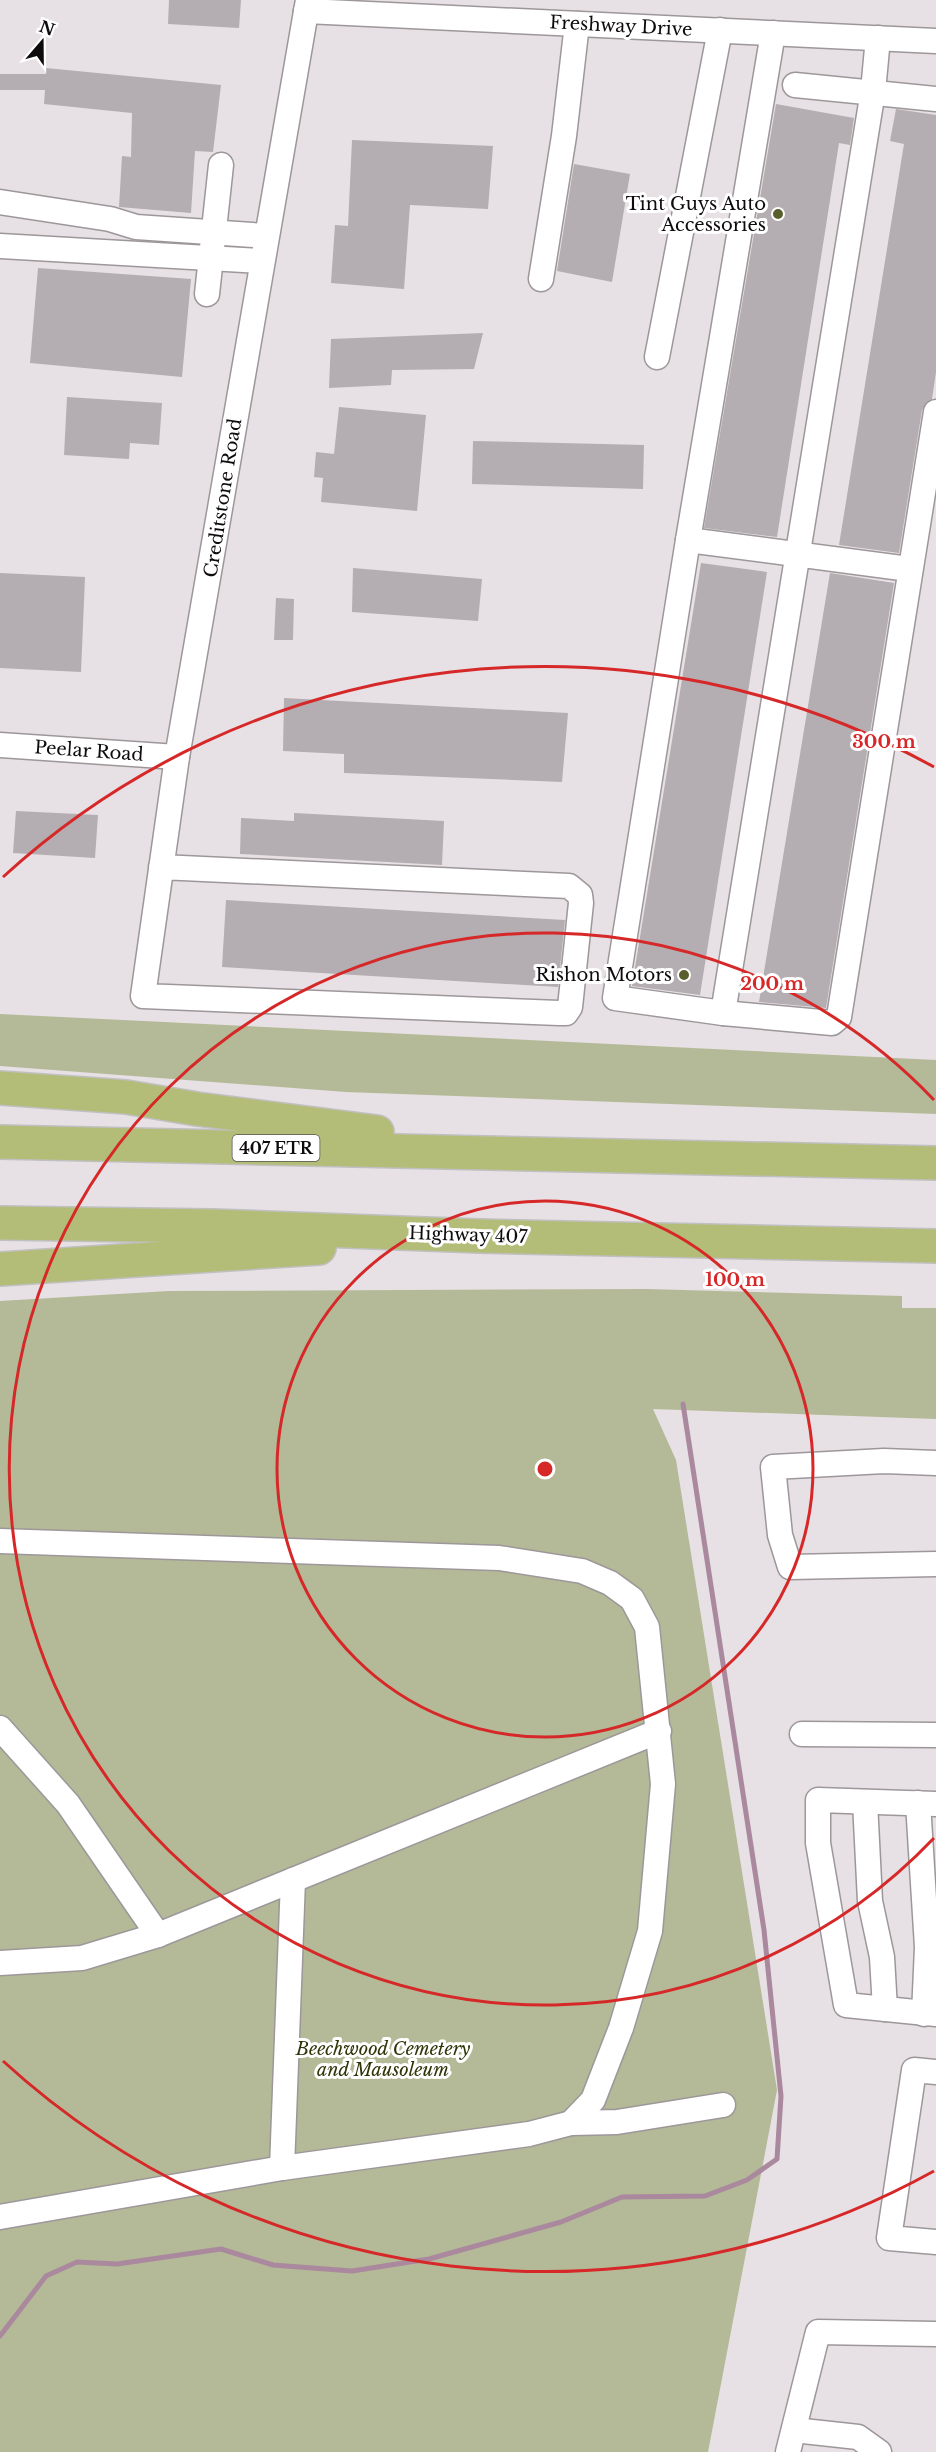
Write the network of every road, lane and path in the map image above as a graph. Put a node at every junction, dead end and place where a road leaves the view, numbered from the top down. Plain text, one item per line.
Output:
1 (307, 6) edge
2 (577, 24) junction
3 (720, 30) junction
4 (773, 33) junction
5 (878, 38) junction
6 (936, 41) edge
7 (795, 85) dead end
8 (873, 91) junction
9 (936, 99) edge
10 (221, 165) dead end
11 (0, 202) edge
12 (216, 233) junction
13 (266, 236) junction
14 (0, 246) edge
15 (213, 257) junction
16 (262, 261) junction
17 (541, 279) dead end
18 (207, 294) dead end
19 (657, 357) dead end
20 (936, 412) edge
21 (688, 540) junction
22 (798, 553) junction
23 (909, 569) junction
24 (0, 745) edge
25 (177, 757) junction
26 (161, 867) junction
27 (723, 1013) junction
28 (0, 1088) edge
29 (0, 1142) edge
30 (551, 1154) junction
31 (936, 1163) edge
32 (0, 1223) edge
33 (479, 1236) junction
34 (936, 1246) edge
35 (0, 1269) edge
36 (936, 1463) edge
37 (0, 1541) edge
38 (936, 1564) edge
39 (0, 1728) edge
40 (659, 1731) junction
41 (802, 1734) dead end
42 (936, 1735) edge
43 (865, 1802) junction
44 (927, 1804) edge
45 (293, 1880) junction
46 (158, 1935) junction
47 (0, 1963) edge
48 (885, 2009) junction
49 (930, 2014) edge
50 (936, 2072) edge
51 (723, 2105) dead end
52 (571, 2123) junction
53 (282, 2168) junction
54 (0, 2217) edge
55 (936, 2242) edge
56 (936, 2334) edge
57 (791, 2441) edge
58 (879, 2452) edge

1 - 2 street, Freshway Drive
1 - 13 street, Creditstone Road
2 - 3 street, Freshway Drive
2 - 17 street
3 - 4 street, Freshway Drive
3 - 19 street
4 - 5 street, Freshway Drive
4 - 21 street
5 - 6 street, Freshway Drive
5 - 8 street
7 - 8 street
8 - 9 street
8 - 22 street
10 - 12 street
11 - 12 street
12 - 13 street
12 - 15 street
13 - 16 street, Creditstone Road
14 - 15 street
15 - 16 street
15 - 18 street
16 - 25 street, Creditstone Road
20 - 23 street
21 - 22 street
21 - 27 street
22 - 23 street
22 - 27 street
23 - 27 street
24 - 25 street, Peelar Road
25 - 26 street, Creditstone Road
26 - 26 street, Creditstone Road
28 - 30 highway
29 - 30 highway, 407 ETR
30 - 31 highway, 407 ETR
32 - 33 highway, Highway 407
33 - 34 highway, Highway 407
33 - 35 highway
36 - 38 street
37 - 40 street
39 - 46 street
40 - 45 street
40 - 52 street
41 - 42 street
43 - 44 street
43 - 48 street
43 - 48 street
44 - 49 street
45 - 46 street
45 - 53 street
46 - 47 street
48 - 49 street
50 - 55 street
51 - 52 street
52 - 53 street
53 - 54 street
56 - 57 street
57 - 58 street

